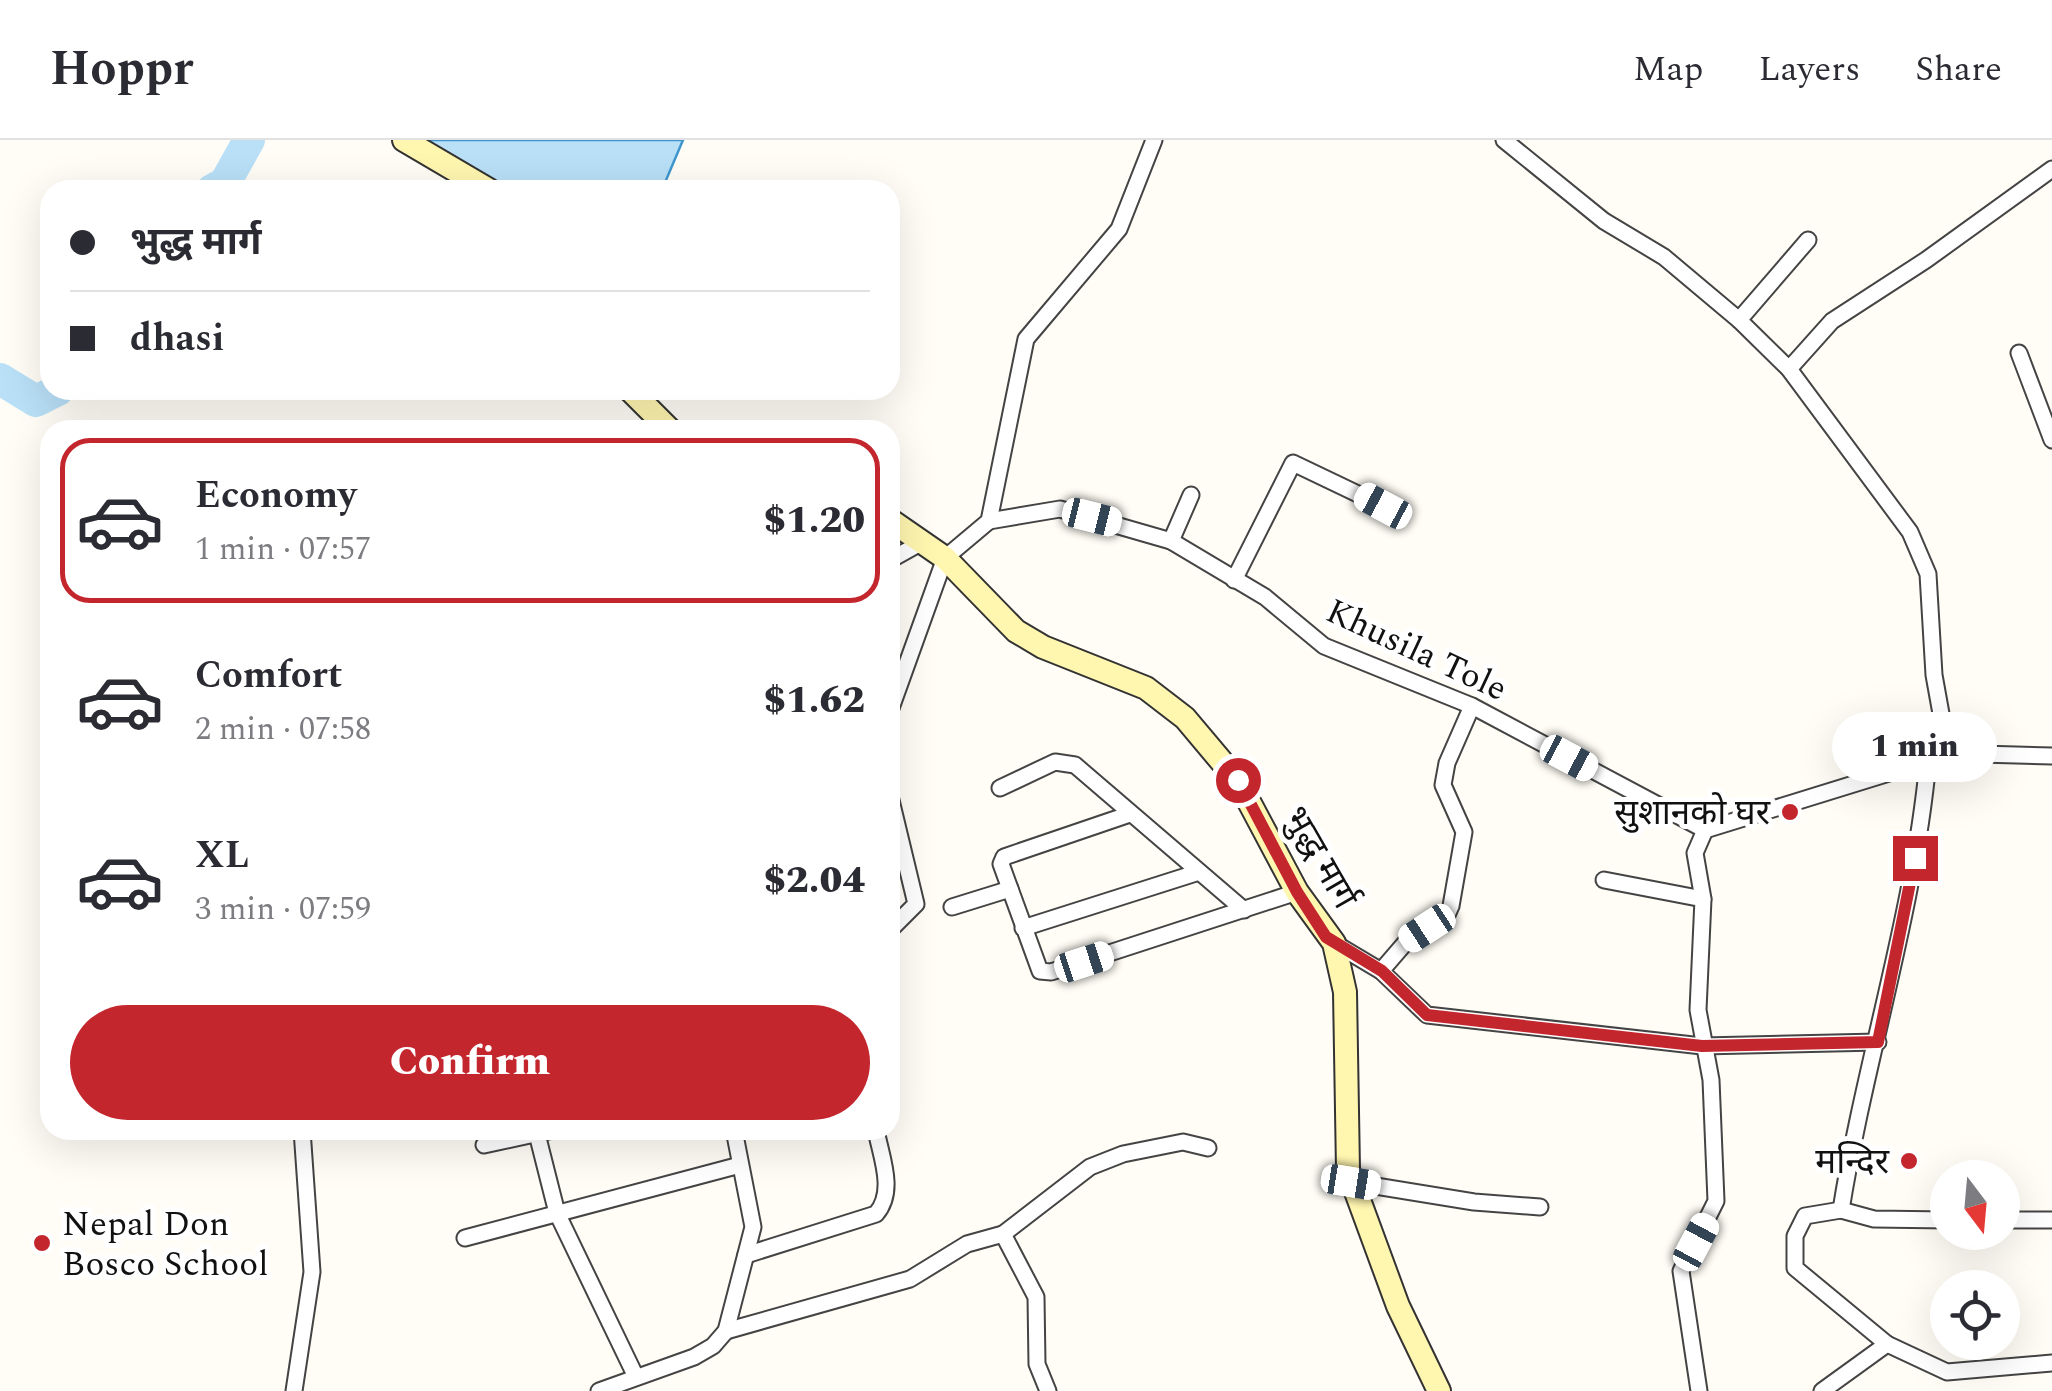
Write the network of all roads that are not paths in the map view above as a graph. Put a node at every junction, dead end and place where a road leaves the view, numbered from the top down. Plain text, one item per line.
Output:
1 (404, 140) edge
2 (1154, 140) edge
3 (1504, 140) edge
4 (2052, 169) edge
5 (473, 180) edge
6 (1808, 240) dead end
7 (1739, 320) junction
8 (2019, 352) dead end
9 (1788, 369) junction
10 (640, 400) edge
11 (660, 420) edge
12 (2052, 440) edge
13 (1191, 494) dead end
14 (1383, 506) dead end
15 (989, 521) junction
16 (900, 526) edge
17 (924, 541) junction
18 (1170, 541) junction
19 (900, 554) edge
20 (945, 558) junction
21 (1234, 580) junction
22 (900, 683) edge
23 (1472, 706) junction
24 (2052, 756) edge
25 (1949, 758) junction
26 (1928, 761) junction
27 (1000, 788) dead end
28 (1130, 814) junction
29 (1705, 830) junction
30 (900, 838) edge
31 (1199, 872) junction
32 (1604, 880) dead end
33 (1010, 889) junction
34 (1297, 892) junction
35 (1703, 899) junction
36 (952, 908) dead end
37 (1244, 910) junction
38 (900, 920) edge
39 (1022, 928) junction
40 (1334, 943) junction
41 (1382, 971) junction
42 (1878, 1042) junction
43 (1702, 1046) junction
44 (303, 1140) edge
45 (507, 1140) edge
46 (544, 1140) edge
47 (736, 1140) edge
48 (878, 1140) edge
49 (484, 1146) dead end
50 (1208, 1148) dead end
51 (740, 1165) junction
52 (1351, 1182) junction
53 (1540, 1207) dead end
54 (1841, 1210) junction
55 (557, 1213) junction
56 (1930, 1220) edge
57 (2020, 1220) edge
58 (2052, 1220) edge
59 (1003, 1234) junction
60 (465, 1238) dead end
61 (746, 1255) junction
62 (726, 1332) junction
63 (1887, 1344) junction
64 (2052, 1363) edge
65 (636, 1378) junction
66 (611, 1389) edge
67 (294, 1391) edge
68 (1048, 1391) edge
69 (1439, 1391) edge
70 (1700, 1391) edge
71 (1822, 1391) edge

1 - 5 street
2 - 15 street
3 - 7 street
4 - 9 street
6 - 7 street
7 - 9 street
8 - 12 street
9 - 25 street
10 - 11 street
13 - 18 street
14 - 21 street
15 - 18 street, Khusila Tole
15 - 20 street
16 - 17 street, भुद्ध मार्ग
17 - 19 street
17 - 20 street, भुद्ध मार्ग
18 - 21 street, Khusila Tole
20 - 22 street
20 - 34 street, भुद्ध मार्ग
21 - 23 street, Khusila Tole
23 - 29 street, Khusila Tole
23 - 41 street
24 - 25 street
25 - 26 street
26 - 29 street
26 - 42 street
27 - 28 street
28 - 31 street
28 - 33 street
29 - 35 street
30 - 38 street
31 - 37 street
31 - 39 street
32 - 35 street
33 - 36 street
33 - 39 street
34 - 37 street
34 - 40 street, भुद्ध मार्ग
35 - 43 street
37 - 39 street
40 - 41 street
40 - 52 street, भुद्ध मार्ग
41 - 43 street
42 - 43 street
42 - 54 street
43 - 70 street
44 - 67 street
45 - 49 street
46 - 55 street
47 - 51 street
48 - 61 street
50 - 59 street
51 - 55 street
51 - 61 street
52 - 53 street
52 - 69 street, भुद्ध मार्ग
54 - 56 street
54 - 63 street
55 - 60 street
55 - 65 street
57 - 58 street
59 - 62 street
59 - 68 street
61 - 62 street
62 - 65 street
63 - 64 street
63 - 71 street
65 - 66 street

